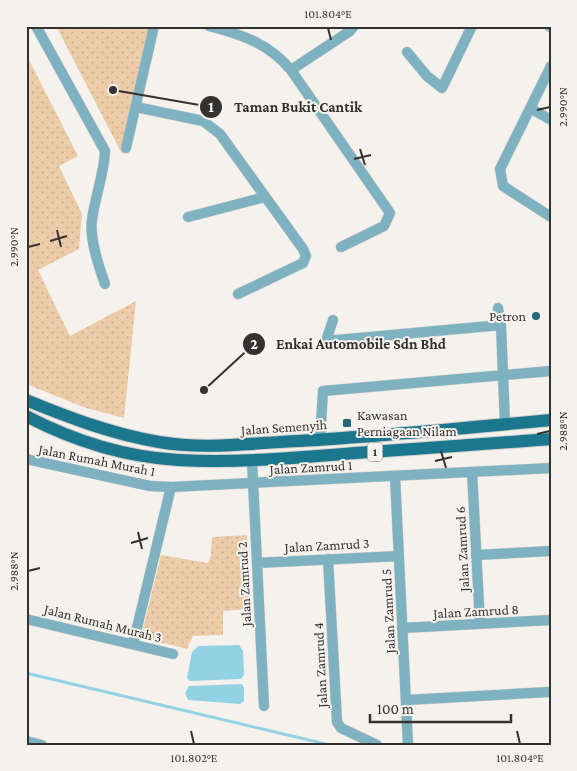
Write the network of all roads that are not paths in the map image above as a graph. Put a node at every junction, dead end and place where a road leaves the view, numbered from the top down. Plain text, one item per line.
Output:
1 (36, 26) edge
2 (154, 26) edge
3 (209, 26) edge
4 (354, 26) edge
5 (472, 26) edge
6 (407, 52) dead end
7 (551, 66) edge
8 (291, 70) junction
9 (136, 107) junction
10 (530, 108) junction
11 (551, 120) edge
12 (126, 148) dead end
13 (265, 197) junction
14 (188, 217) dead end
15 (551, 217) edge
16 (341, 247) dead end
17 (105, 284) dead end
18 (238, 294) dead end
19 (498, 308) dead end
20 (333, 320) dead end
21 (501, 325) junction
22 (551, 371) edge
23 (503, 375) junction
24 (26, 400) edge
25 (26, 416) edge
26 (551, 420) edge
27 (532, 422) junction
28 (505, 424) junction
29 (551, 425) edge
30 (551, 439) edge
31 (320, 440) junction
32 (26, 459) edge
33 (252, 461) junction
34 (551, 468) edge
35 (472, 472) junction
36 (395, 476) junction
37 (253, 484) junction
38 (171, 487) junction
39 (551, 551) edge
40 (476, 555) junction
41 (398, 556) junction
42 (328, 559) junction
43 (257, 563) junction
44 (26, 618) edge
45 (551, 620) edge
46 (480, 624) junction
47 (402, 628) junction
48 (133, 644) junction
49 (173, 654) dead end
50 (548, 692) dead end
51 (406, 700) junction
52 (264, 706) dead end
53 (26, 741) edge
54 (41, 745) edge
55 (377, 745) edge
56 (408, 745) edge

1 - 17 street
2 - 9 street
3 - 8 street
4 - 8 street
5 - 6 street
7 - 10 street
8 - 16 street
9 - 12 street
9 - 13 street
10 - 11 street
10 - 15 street
13 - 14 street
13 - 18 street
19 - 21 street
20 - 21 street
21 - 23 street
22 - 23 street
23 - 28 street
23 - 31 street
24 - 31 main road, Jalan Semenyih / 1
25 - 33 main road, 1
26 - 27 main road, Jalan Semenyih / 1
27 - 28 main road, Jalan Semenyih / 1
27 - 29 main road
28 - 31 main road, Jalan Semenyih / 1
30 - 33 main road, 1
32 - 38 street, Jalan Rumah Murah 1
33 - 37 street, Jalan Zamrud 2
34 - 35 street, Jalan Zamrud 1
35 - 36 street, Jalan Zamrud 1
35 - 40 street, Jalan Zamrud 6
36 - 37 street, Jalan Zamrud 1
36 - 41 street, Jalan Zamrud 5
37 - 38 street, Jalan Rumah Murah 1
37 - 43 street, Jalan Zamrud 2
38 - 48 street
39 - 40 street
40 - 46 street, Jalan Zamrud 6
41 - 42 street, Jalan Zamrud 3
41 - 47 street, Jalan Zamrud 5
42 - 43 street, Jalan Zamrud 3
42 - 55 street, Jalan Zamrud 4
43 - 52 street, Jalan Zamrud 2
44 - 48 street, Jalan Rumah Murah 3
45 - 46 street, Jalan Zamrud 8
46 - 47 street, Jalan Zamrud 8
47 - 51 street, Jalan Zamrud 5
48 - 49 street, Jalan Rumah Murah 3
50 - 51 street
51 - 56 street, Jalan Zamrud 5
53 - 54 street

